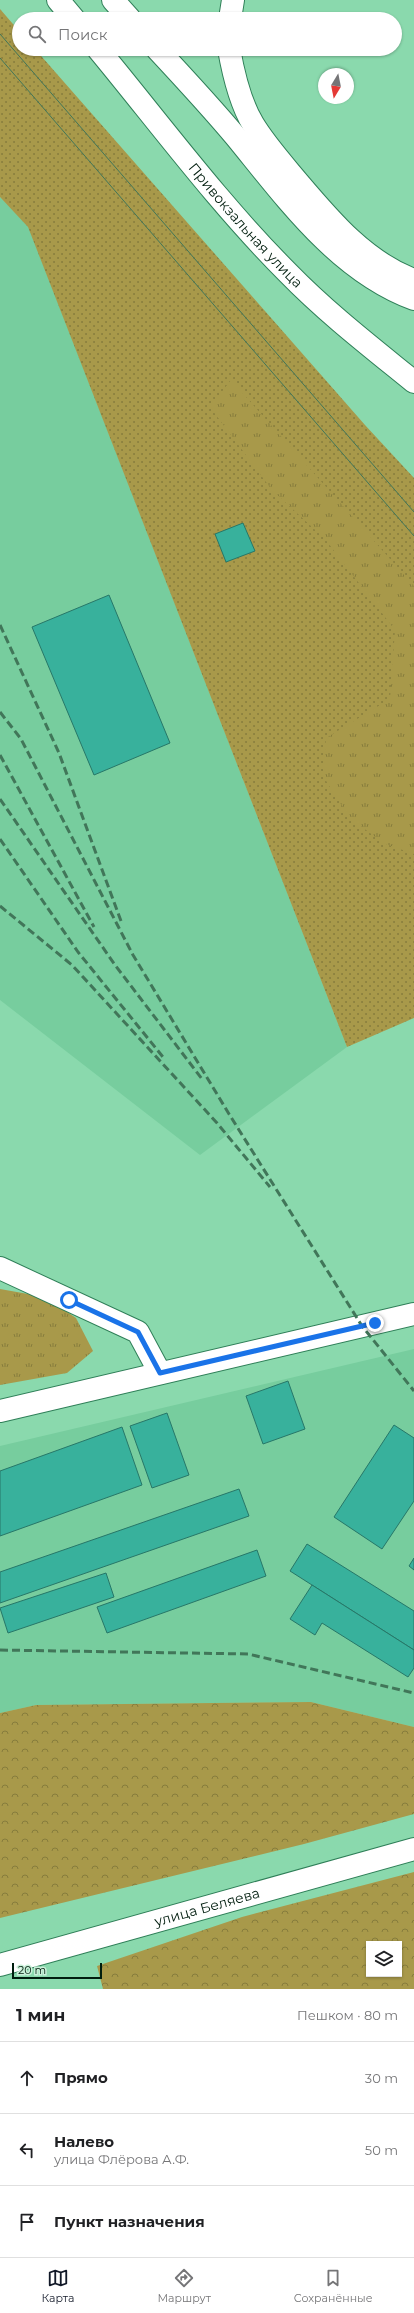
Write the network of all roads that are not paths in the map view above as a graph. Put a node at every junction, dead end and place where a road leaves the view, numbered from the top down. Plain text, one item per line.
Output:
1 (58, 0) edge
2 (113, 0) edge
3 (233, 0) edge
4 (68, 12) edge
5 (124, 12) edge
6 (231, 12) edge
7 (104, 56) edge
8 (163, 56) edge
9 (230, 56) edge
10 (414, 280) edge
11 (414, 299) edge
12 (414, 382) edge
13 (0, 1268) edge
14 (414, 1314) edge
15 (160, 1373) junction
16 (0, 1411) edge
17 (414, 1849) edge
18 (0, 1965) edge

1 - 4 main road
2 - 5 main road
3 - 6 main road
7 - 12 main road, Привокзальная улица
8 - 11 main road
9 - 10 main road
13 - 15 main road
14 - 15 main road
15 - 16 main road
17 - 18 main road, улица Беляева

